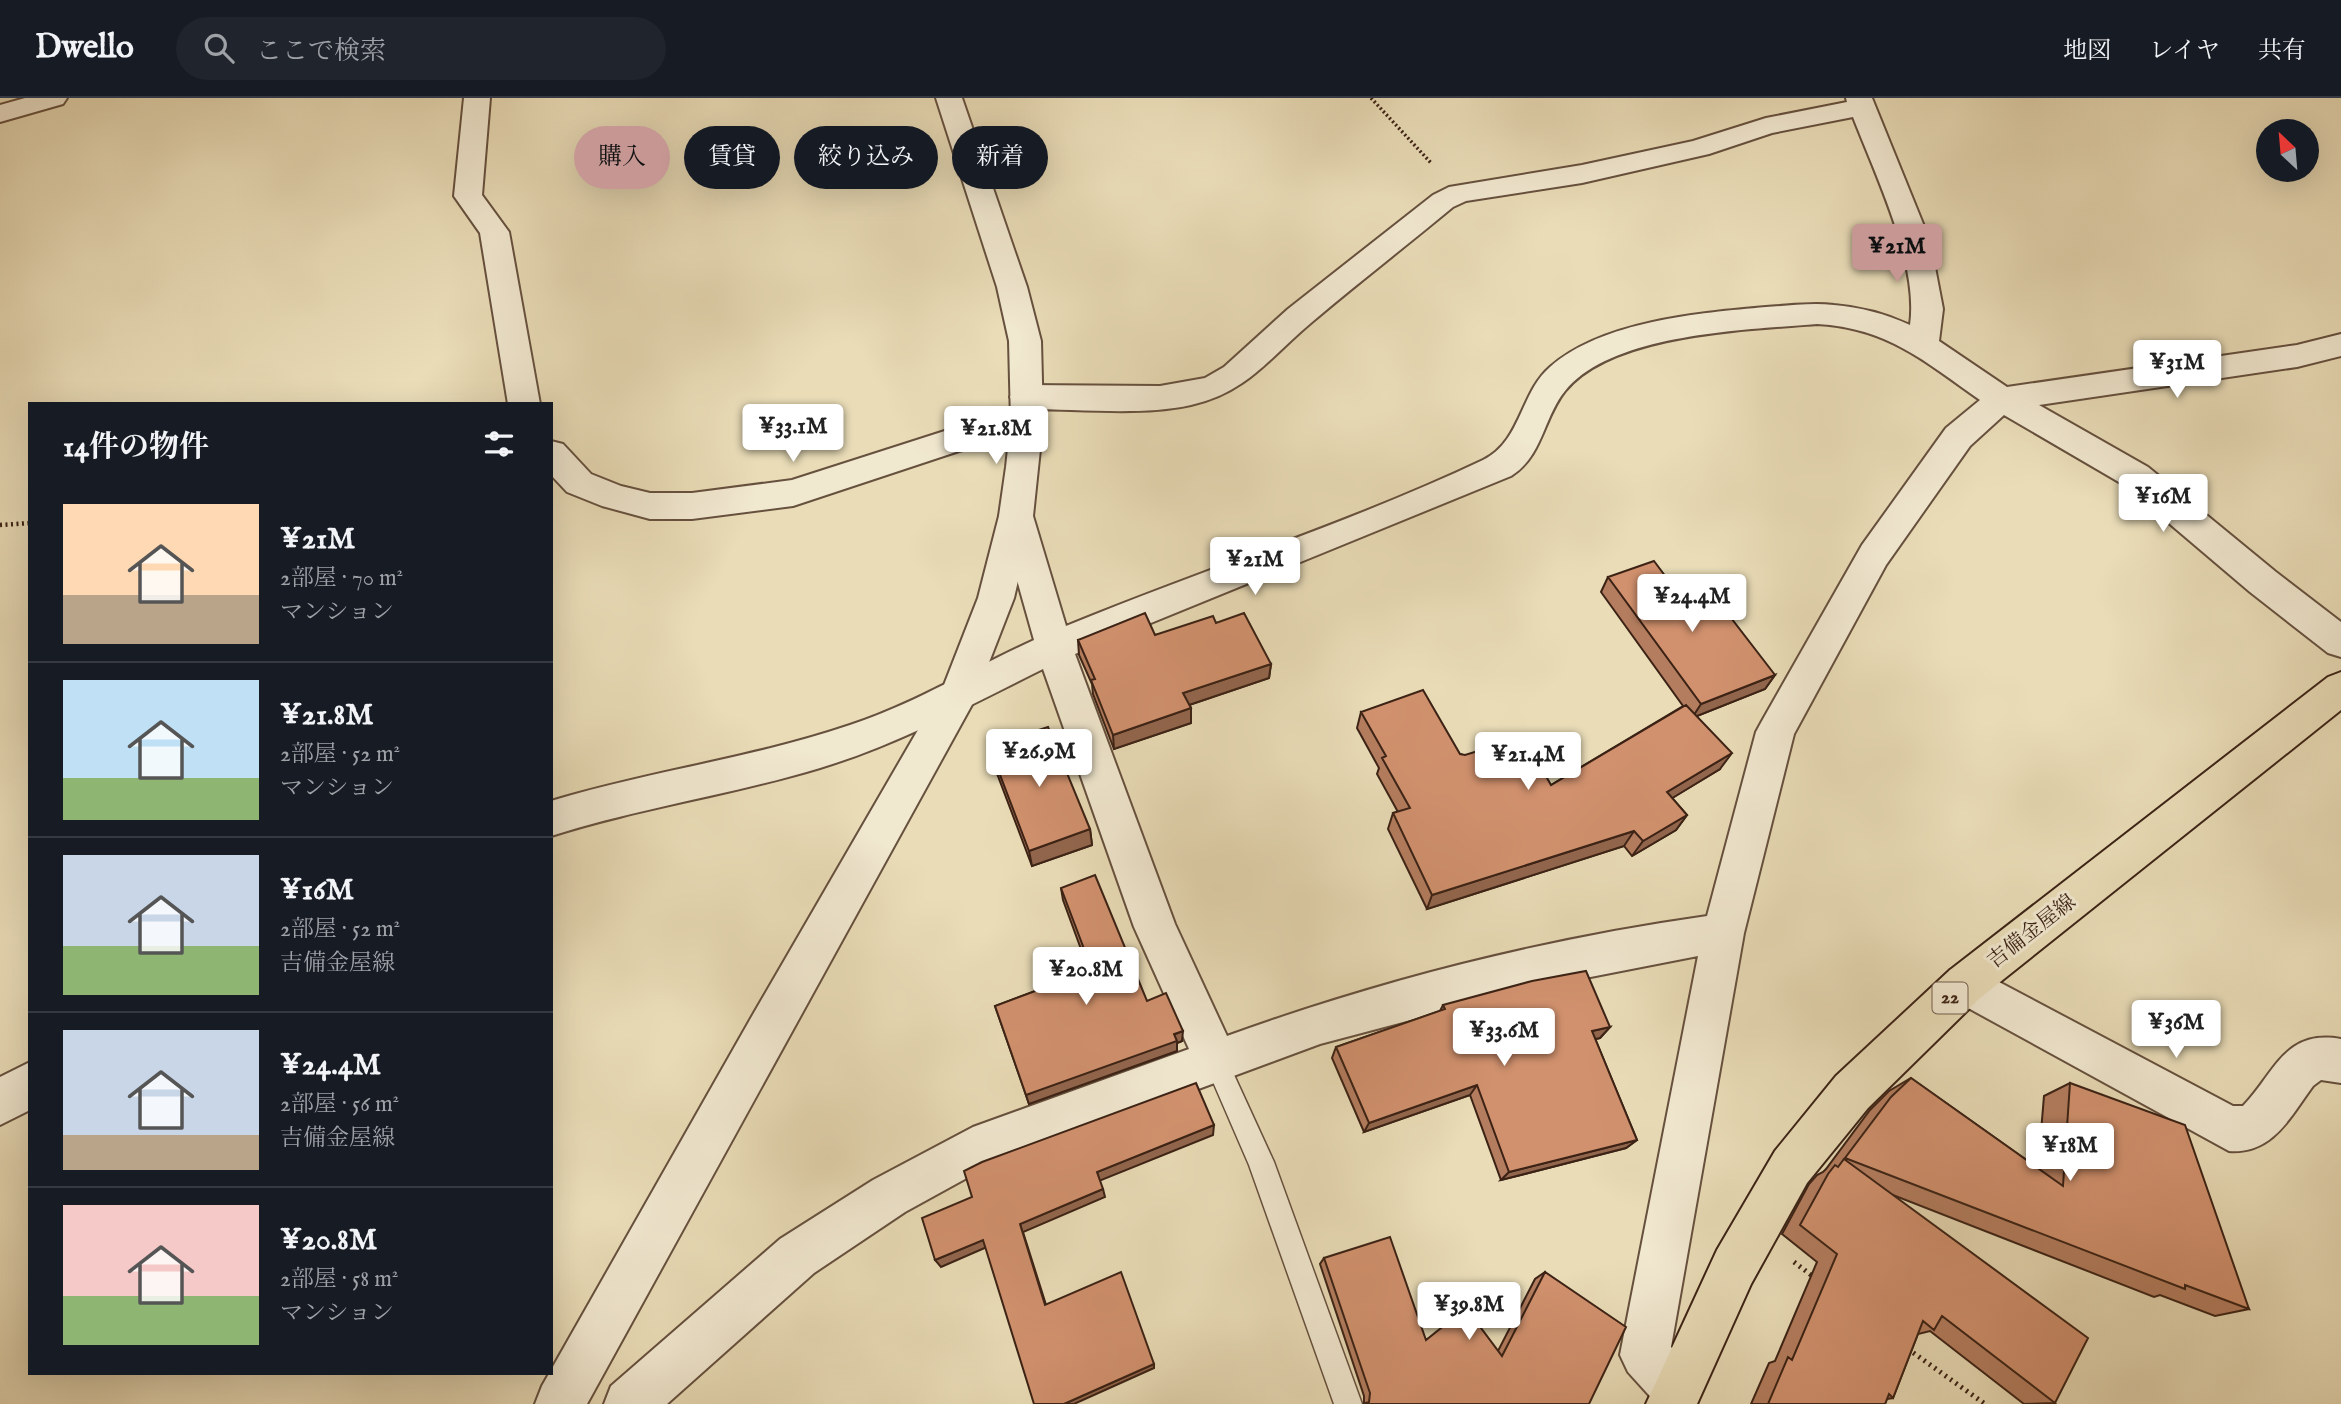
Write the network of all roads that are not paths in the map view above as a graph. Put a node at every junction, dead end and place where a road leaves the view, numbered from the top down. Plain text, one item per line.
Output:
1 (54, 98) edge
2 (477, 98) edge
3 (949, 98) edge
4 (1862, 102) edge
5 (0, 114) edge
6 (1923, 345) junction
7 (2341, 345) edge
8 (2002, 399) junction
9 (524, 402) edge
10 (1026, 409) junction
11 (553, 455) edge
12 (1016, 516) junction
13 (2341, 642) edge
14 (1054, 647) junction
15 (2341, 688) edge
16 (961, 690) junction
17 (553, 818) edge
18 (1723, 933) junction
19 (1965, 984) junction
20 (1216, 1061) junction
21 (2341, 1061) edge
22 (28, 1085) edge
23 (0, 1103) edge
24 (1674, 1397) edge
25 (561, 1404) edge
26 (629, 1404) edge
27 (1348, 1404) edge

1 - 5 street
2 - 9 street
3 - 10 street
4 - 6 street
4 - 10 street
6 - 8 street
6 - 14 street
7 - 8 street
8 - 13 street
8 - 18 street
10 - 11 street
10 - 12 street
12 - 14 street
12 - 16 street
14 - 16 street
14 - 20 street
15 - 19 main road, 吉備金屋線 / 22
16 - 17 street
16 - 25 street
18 - 20 street
18 - 24 street
19 - 21 street
19 - 24 main road, 吉備金屋線 / 22
20 - 26 street
20 - 27 lane
22 - 23 street

